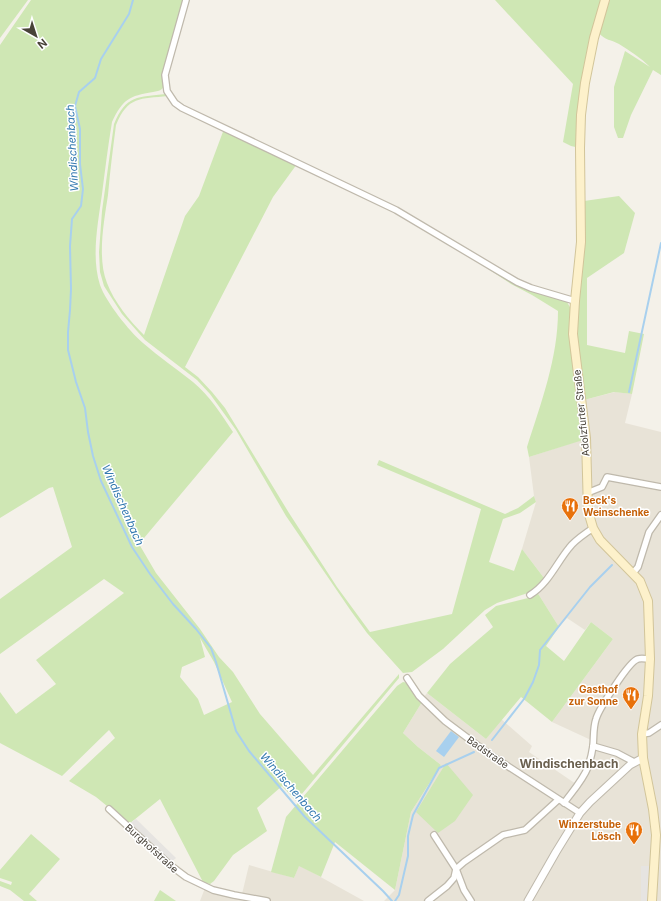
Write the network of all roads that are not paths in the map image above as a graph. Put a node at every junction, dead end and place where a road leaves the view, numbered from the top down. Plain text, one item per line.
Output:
1 (186, 0) edge
2 (605, 0) edge
3 (575, 301) junction
4 (661, 487) edge
5 (587, 493) junction
6 (661, 515) edge
7 (593, 528) junction
8 (634, 573) junction
9 (530, 595) dead end
10 (650, 659) junction
11 (407, 678) dead end
12 (661, 725) edge
13 (642, 734) junction
14 (593, 746) junction
15 (643, 758) junction
16 (634, 762) junction
17 (558, 800) junction
18 (564, 803) junction
19 (109, 809) dead end
20 (580, 813) junction
21 (434, 835) dead end
22 (456, 870) junction
23 (267, 901) edge
24 (428, 901) edge
25 (470, 901) edge
26 (528, 901) edge
27 (652, 901) edge

1 - 3 street
2 - 3 main road, Adolzfurter Straße
3 - 5 main road, Adolzfurter Straße
4 - 5 street
5 - 7 main road, Adolzfurter Straße
6 - 8 street
7 - 8 main road, Adolzfurter Straße
7 - 9 street
8 - 10 main road, Adolzfurter Straße
10 - 13 main road, Adolzfurter Straße
10 - 14 street
11 - 17 street, Badstraße
12 - 13 street
13 - 15 main road, Adolzfurter Straße
14 - 16 street
14 - 18 street
15 - 16 street
15 - 27 main road, Adolzfurter Straße
16 - 20 street
17 - 18 street, Badstraße
17 - 22 street
18 - 20 street, Badstraße
19 - 23 street, Burghofstraße
20 - 26 street
21 - 22 street
22 - 24 street
22 - 25 street

